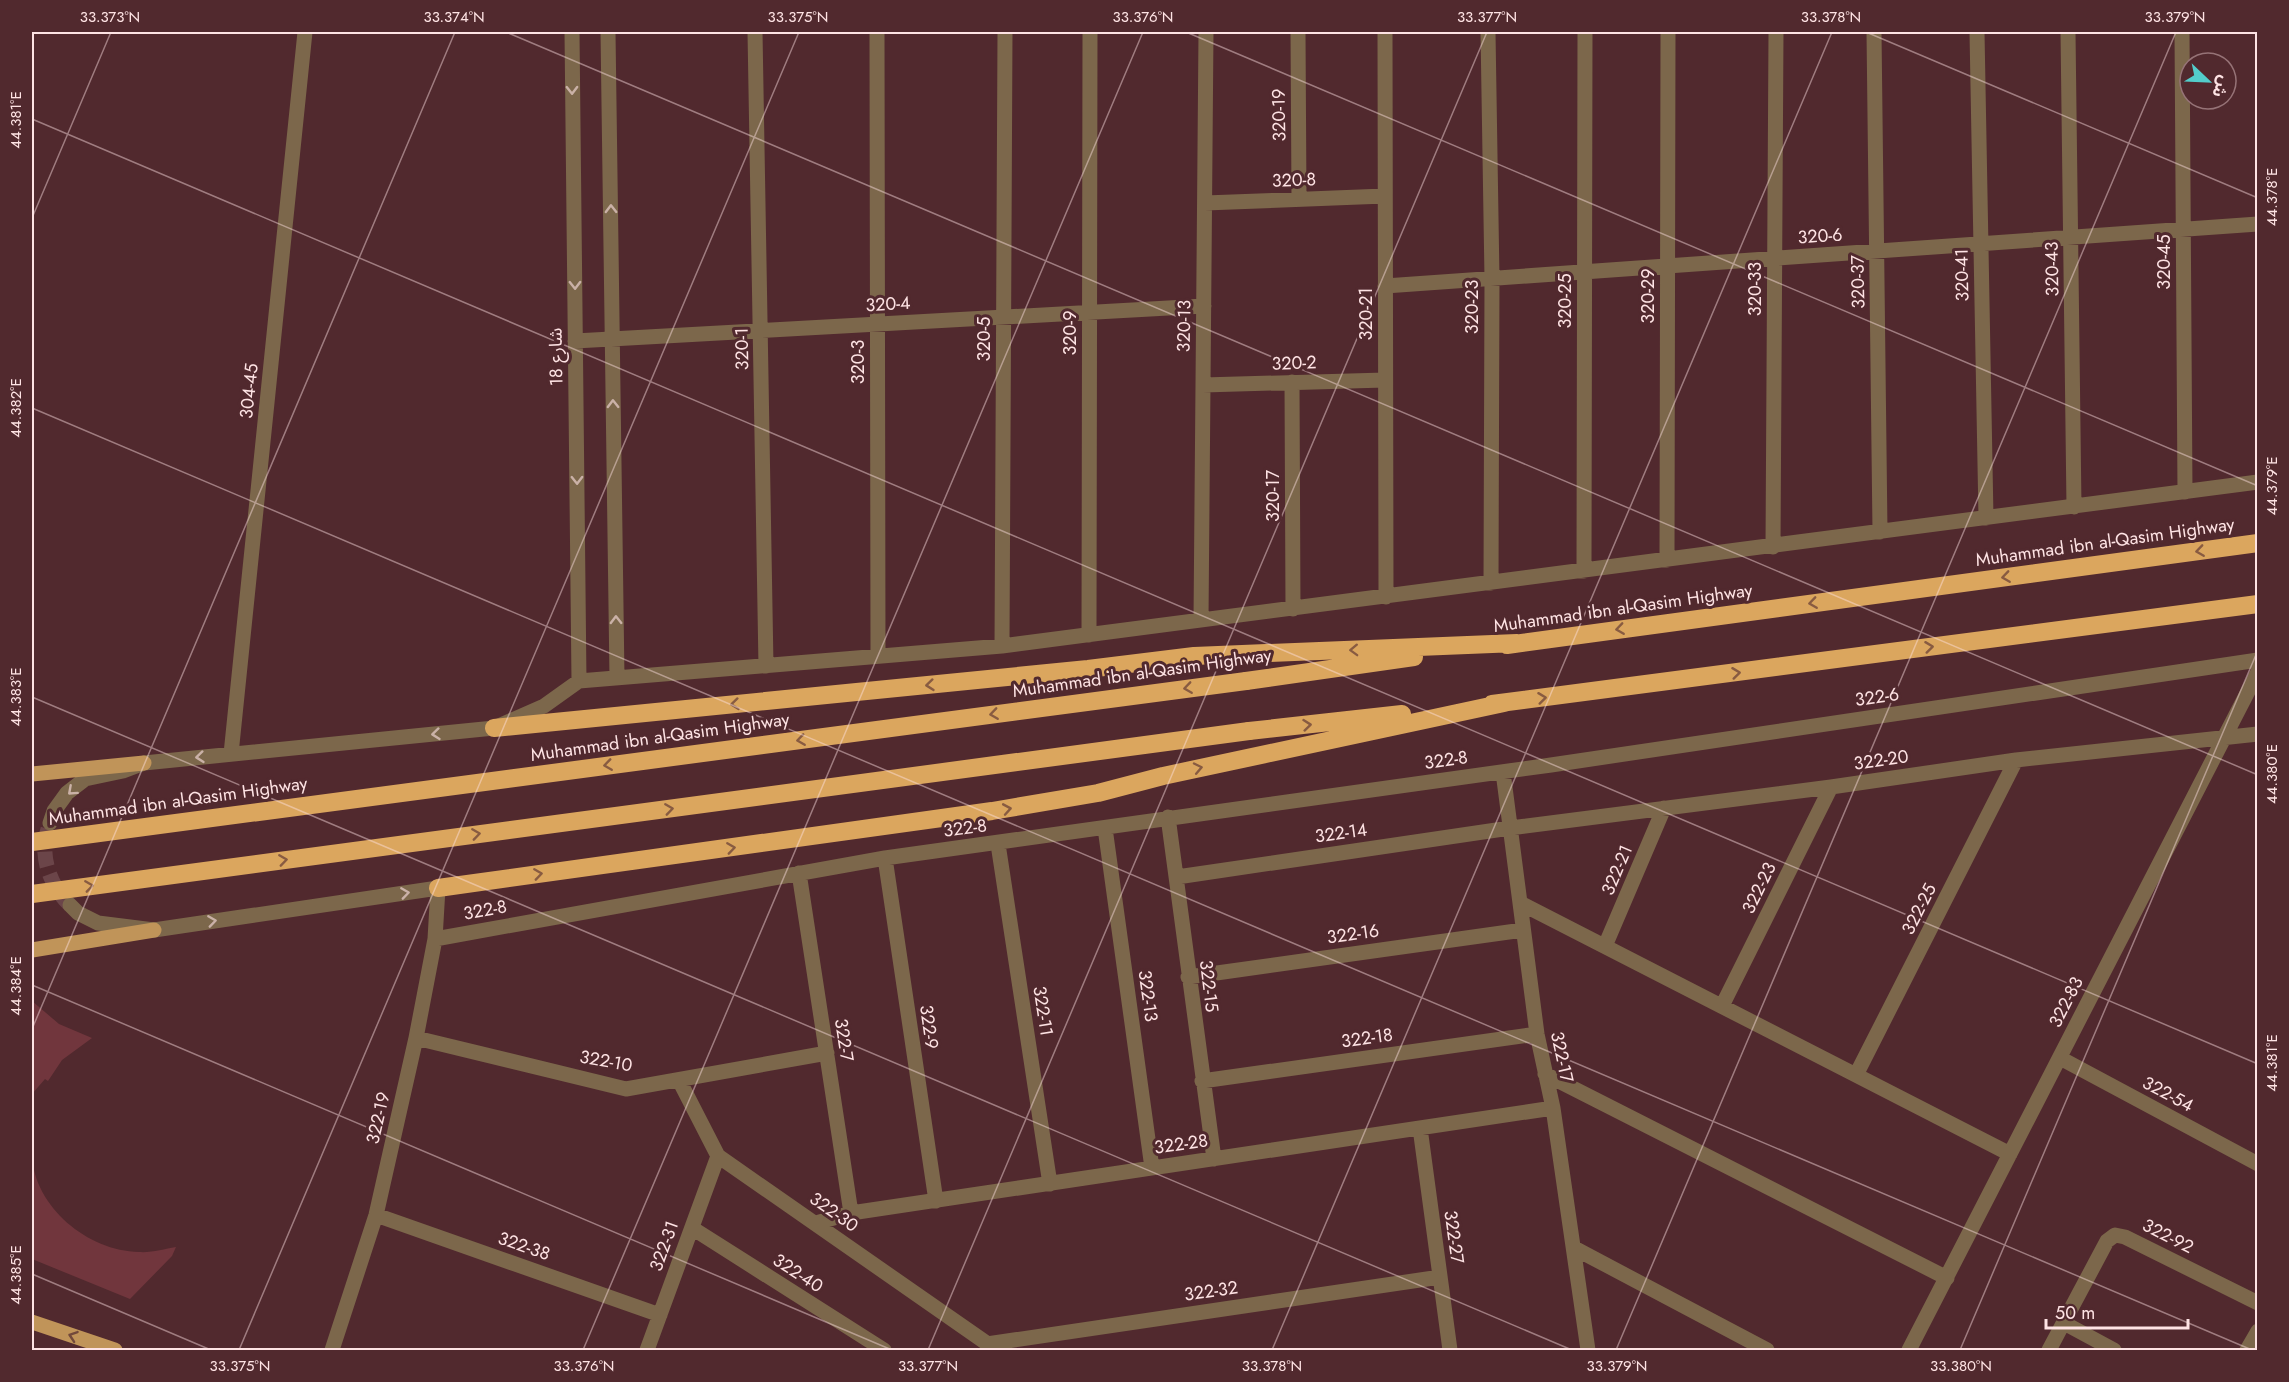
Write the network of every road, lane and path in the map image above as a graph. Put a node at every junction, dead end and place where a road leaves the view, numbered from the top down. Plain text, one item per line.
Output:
1 (304, 32) edge
2 (572, 32) edge
3 (608, 32) edge
4 (755, 32) edge
5 (877, 32) edge
6 (1005, 32) edge
7 (1090, 32) edge
8 (1206, 32) edge
9 (1298, 32) edge
10 (1385, 32) edge
11 (1488, 32) edge
12 (1585, 32) edge
13 (1668, 32) edge
14 (1776, 32) edge
15 (1874, 32) edge
16 (1977, 32) edge
17 (2068, 32) edge
18 (2182, 32) edge
19 (1385, 196) junction
20 (1299, 199) junction
21 (1205, 203) junction
22 (2258, 224) edge
23 (2183, 229) junction
24 (2071, 237) junction
25 (1981, 244) junction
26 (1877, 251) junction
27 (1775, 258) junction
28 (1667, 266) junction
29 (1585, 272) junction
30 (1492, 279) junction
31 (1386, 286) junction
32 (1204, 306) junction
33 (1090, 313) junction
34 (1004, 317) junction
35 (877, 324) junction
36 (761, 330) junction
37 (612, 338) junction
38 (575, 341) junction
39 (1385, 380) junction
40 (1292, 382) junction
41 (1203, 385) junction
42 (2258, 482) edge
43 (2185, 492) junction
44 (2074, 507) junction
45 (1986, 518) junction
46 (1880, 532) junction
47 (2258, 543) edge
48 (1773, 547) junction
49 (1667, 560) junction
50 (1584, 571) junction
51 (1491, 583) junction
52 (1386, 597) junction
53 (2258, 604) edge
54 (1293, 609) junction
55 (1201, 621) junction
56 (1089, 635) junction
57 (1517, 643) junction
58 (1002, 646) junction
59 (878, 657) junction
60 (2258, 660) edge
61 (766, 666) junction
62 (2258, 672) edge
63 (617, 678) junction
64 (579, 681) junction
65 (1504, 703) junction
66 (495, 728) junction
67 (2258, 734) edge
68 (2224, 738) junction
69 (231, 754) junction
70 (2016, 760) junction
71 (144, 763) junction
72 (32, 770) edge
73 (51, 772) junction
74 (1503, 772) junction
75 (32, 774) edge
76 (1831, 787) junction
77 (1664, 808) junction
78 (1168, 817) junction
79 (50, 823) tunnel mouth
80 (1105, 828) junction
81 (1510, 828) junction
82 (32, 842) edge
83 (998, 844) junction
84 (885, 858) junction
85 (800, 873) junction
86 (1177, 877) junction
87 (438, 888) junction
88 (32, 894) edge
89 (1520, 903) junction
90 (70, 905) tunnel mouth
91 (154, 930) junction
92 (1523, 930) junction
93 (435, 939) junction
94 (1605, 946) junction
95 (32, 950) edge
96 (1188, 977) junction
97 (1722, 1006) junction
98 (1537, 1034) junction
99 (416, 1038) junction
100 (826, 1053) junction
101 (2060, 1058) junction
102 (1545, 1074) junction
103 (1856, 1075) junction
104 (679, 1080) junction
105 (1202, 1081) junction
106 (1553, 1108) junction
107 (1419, 1128) junction
108 (2010, 1154) junction
109 (718, 1156) junction
110 (1214, 1159) junction
111 (2258, 1164) edge
112 (1152, 1168) junction
113 (1050, 1184) junction
114 (936, 1201) junction
115 (851, 1213) junction
116 (376, 1215) junction
117 (816, 1223) junction
118 (692, 1228) junction
119 (1574, 1248) junction
120 (1440, 1277) junction
121 (1947, 1278) junction
122 (2258, 1303) edge
123 (660, 1315) junction
124 (32, 1322) edge
125 (2064, 1323) junction
126 (2258, 1331) edge
127 (992, 1347) edge
128 (115, 1350) edge
129 (332, 1350) edge
130 (647, 1350) edge
131 (884, 1350) edge
132 (1450, 1350) edge
133 (1588, 1350) edge
134 (1767, 1350) edge
135 (1909, 1350) edge
136 (2049, 1350) edge
137 (2115, 1350) edge
138 (2247, 1350) edge

1 - 69 street, 304-45
2 -> 38 street, شارع 18
37 -> 3 street
4 - 36 street, 320-1
5 - 35 street, 320-3
6 - 34 street, 320-5
7 - 33 street, 320-9
8 - 21 street, 320-13
9 - 20 street, 320-19
10 - 19 street, 320-21
11 - 30 street, 320-23
12 - 29 street, 320-25
13 - 28 street, 320-29
14 - 27 street, 320-33
15 - 26 street, 320-37
16 - 25 street, 320-41
17 - 24 street, 320-43
18 - 23 street, 320-45
19 - 20 street, 320-8
19 - 31 street, 320-21
20 - 21 street, 320-8
21 - 32 street, 320-13
22 - 23 street, 320-6
23 - 24 street, 320-6
23 - 43 street, 320-45
24 - 25 street, 320-6
24 - 44 street, 320-43
25 - 26 street, 320-6
25 - 45 street, 320-41
26 - 27 street, 320-6
26 - 46 street, 320-37
27 - 28 street, 320-6
27 - 48 street, 320-33
28 - 29 street, 320-6
28 - 49 street, 320-29
29 - 30 street, 320-6
29 - 50 street, 320-25
30 - 31 street, 320-6
30 - 51 street, 320-23
31 - 39 street, 320-21
32 - 33 street, 320-4
32 - 41 street, 320-13
33 - 34 street, 320-4
33 - 56 street, 320-9
34 - 35 street, 320-4
34 - 58 street, 320-5
35 - 36 street, 320-4
35 - 59 street, 320-3
36 - 37 street, 320-4
36 - 61 street, 320-1
37 - 38 street, 320-4
63 -> 37 street
38 -> 64 street, شارع 18
39 - 40 street, 320-2
39 - 52 street, 320-21
40 - 41 street, 320-2
40 - 54 street, 320-17
41 - 55 street, 320-13
42 - 43 street
43 - 44 street
44 - 45 street
45 - 46 street
46 - 48 street
47 -> 57 highway, Muhammad ibn al-Qasim Highway
48 - 49 street
49 - 50 street
50 - 51 street
51 - 52 street
52 - 54 street
65 -> 53 highway
54 - 55 street
55 - 56 street
56 - 58 street
57 -> 66 highway
57 -> 82 highway, Muhammad ibn al-Qasim Highway, bridge
58 - 59 street
59 - 61 street
60 - 74 street, 322-6
61 - 63 street
62 - 68 street, 322-83
63 - 64 street
64 - 66 street
87 -> 65 highway
88 -> 65 highway, bridge
66 -> 69 street
67 - 68 street, 322-20
68 - 70 street, 322-20
68 - 101 street, 322-83
69 -> 71 street
70 - 76 street, 322-20
70 - 103 street, 322-25
71 - 73 main road
71 -> 79 street
72 - 73 main road
73 - 75 main road
74 - 78 street, 322-8
74 - 81 street, 322-17
76 - 77 street, 322-20
76 - 97 street, 322-23
77 - 81 street, 322-20
77 - 94 street, 322-21
78 - 80 street, 322-8
78 - 86 street, 322-15
80 - 83 street, 322-8
80 - 112 street, 322-13
81 - 86 street, 322-14
81 - 89 street, 322-17
83 - 84 street, 322-8
83 - 113 street, 322-11
84 - 85 street, 322-8
84 - 114 street, 322-9
85 - 93 street, 322-8
85 - 100 street, 322-7
86 - 96 street, 322-15
91 -> 87 street
87 - 93 street, 322-19
89 - 92 street, 322-17
89 - 94 street
90 - 91 street
91 - 95 main road
92 - 96 street, 322-16
92 - 98 street, 322-17
93 - 99 street, 322-19
94 - 97 street
96 - 105 street, 322-15
97 - 103 street
98 - 102 street, 322-17
98 - 105 street, 322-18
99 - 104 street, 322-10
99 - 116 street, 322-19
100 - 104 street, 322-10
100 - 115 street, 322-7
101 - 108 street, 322-83
101 - 111 street, 322-54
102 - 106 street, 322-17
102 - 121 street
103 - 108 street
104 - 109 street, 322-30
105 - 110 street, 322-15
106 - 107 street, 322-28
106 - 119 street, 322-17
107 - 110 street, 322-28
107 - 120 street, 322-27
108 - 121 street, 322-83
109 - 117 street, 322-30
109 - 118 street, 322-31
110 - 112 street, 322-28
112 - 113 street, 322-28
113 - 114 street, 322-28
114 - 115 street, 322-28
115 - 117 street, 322-28
116 - 123 street, 322-38
116 - 129 street, 322-19
117 - 127 street, 322-30
118 - 123 street, 322-31
118 - 131 street, 322-40
119 - 133 street, 322-17
119 - 134 street
120 - 127 street, 322-32
120 - 132 street, 322-27
121 - 135 street, 322-83
122 - 125 street, 322-92
123 - 130 street, 322-31
128 -> 124 main road
125 - 136 street, 322-92
125 - 137 street
126 - 138 street

